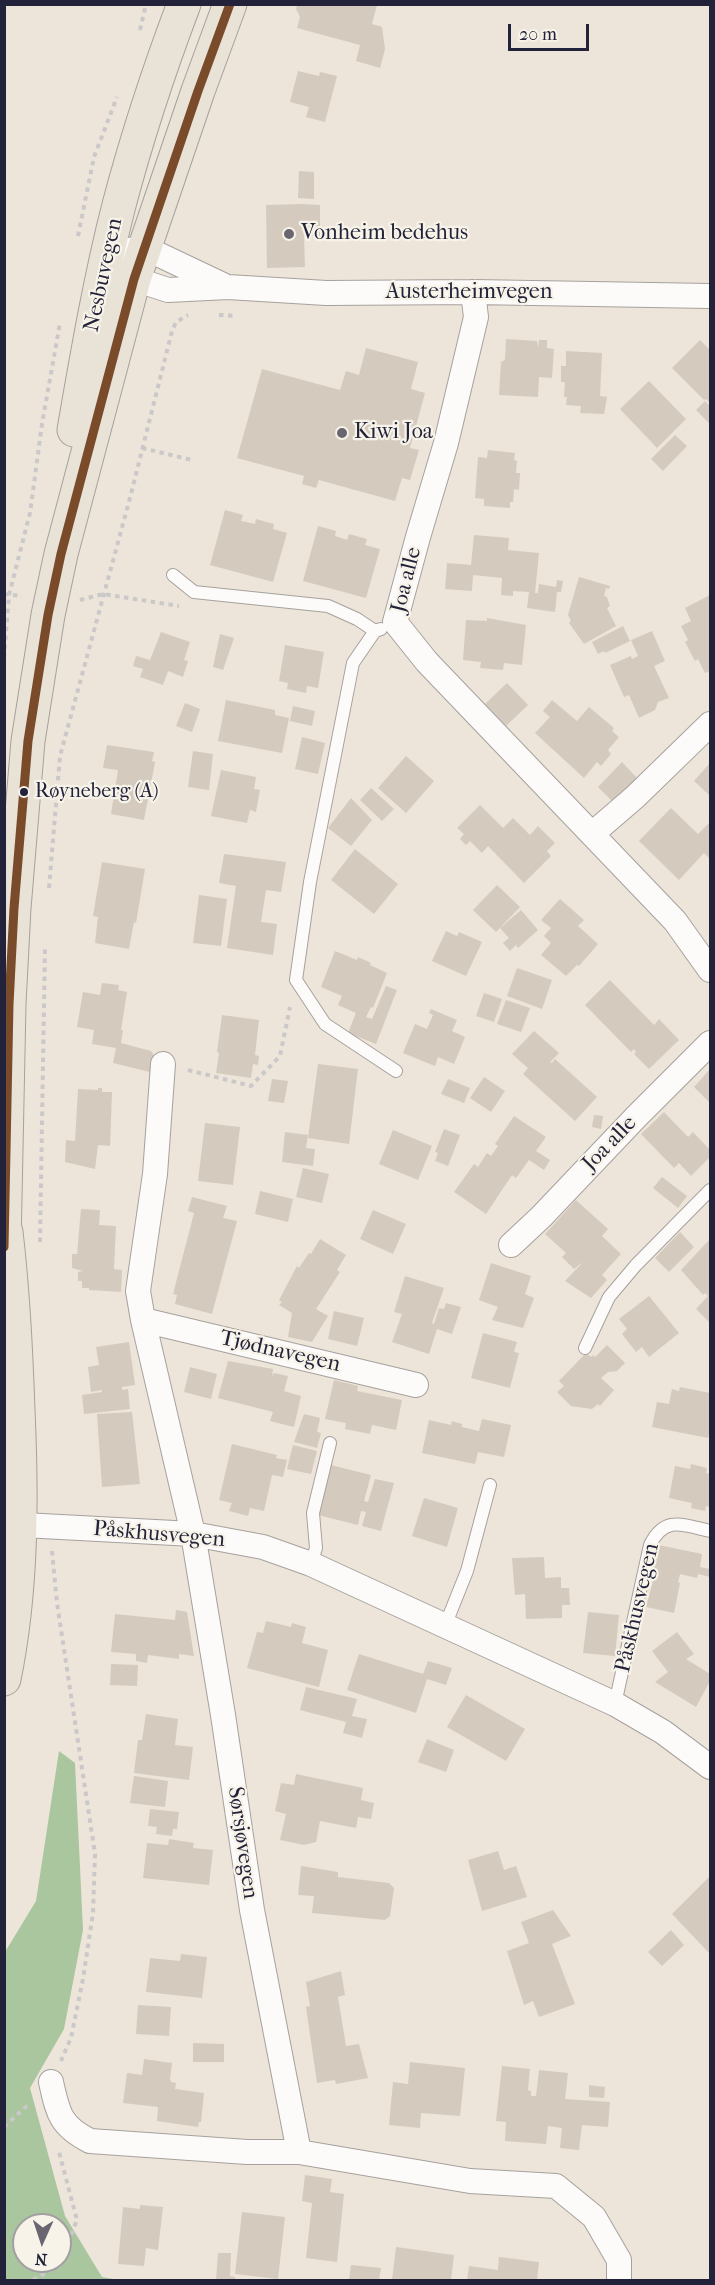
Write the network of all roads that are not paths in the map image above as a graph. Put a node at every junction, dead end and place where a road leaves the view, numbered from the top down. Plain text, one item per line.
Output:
1 (184, 4) edge
2 (230, 4) edge
3 (145, 248) junction
4 (109, 253) junction
5 (134, 279) junction
6 (228, 287) junction
7 (473, 292) junction
8 (711, 296) edge
9 (61, 554) junction
10 (173, 575) dead end
11 (385, 627) junction
12 (709, 728) edge
13 (592, 834) junction
14 (711, 970) edge
15 (711, 1043) edge
16 (163, 1064) road end
17 (396, 1071) dead end
18 (711, 1190) edge
19 (5, 1239) edge
20 (511, 1245) dead end
21 (143, 1320) junction
22 (585, 1348) dead end
23 (416, 1385) dead end
24 (330, 1443) dead end
25 (490, 1485) dead end
26 (24, 1526) edge
27 (711, 1531) edge
28 (193, 1534) junction
29 (311, 1564) junction
30 (445, 1626) junction
31 (4, 1679) edge
32 (615, 1704) junction
33 (711, 1767) edge
34 (51, 2082) road end
35 (298, 2152) junction
36 (619, 2280) edge

1 - 4 main road, Nesbuvegen
2 - 3 main road, Nesbuvegen
3 - 4 street
3 - 5 main road, Nesbuvegen
3 - 6 street, Austerheimvegen
4 - 5 street, Austerheimvegen
4 - 9 main road, Nesbuvegen
5 - 6 street, Austerheimvegen
5 - 9 main road, Nesbuvegen
6 - 7 street, Austerheimvegen
7 - 8 street, Austerheimvegen
7 - 11 street, Joa alle
9 - 19 main road, Nesbuvegen
10 - 11 lane
11 - 13 street, Joa alle
11 - 17 lane
12 - 13 street
13 - 14 street, Joa alle
15 - 20 street, Joa alle
16 - 21 street
18 - 22 lane
19 - 26 main road, Nesbuvegen
21 - 23 street, Tjødnavegen
21 - 28 street
24 - 29 lane
25 - 30 lane
26 - 28 street, Påskhusvegen
26 - 31 main road, Nesbuvegen
27 - 32 lane, Påskhusvegen
28 - 29 street, Påskhusvegen
28 - 35 street, Sørsjøvegen
29 - 30 street, Påskhusvegen
30 - 32 street, Påskhusvegen
32 - 33 street, Påskhusvegen
34 - 35 street
35 - 36 street

